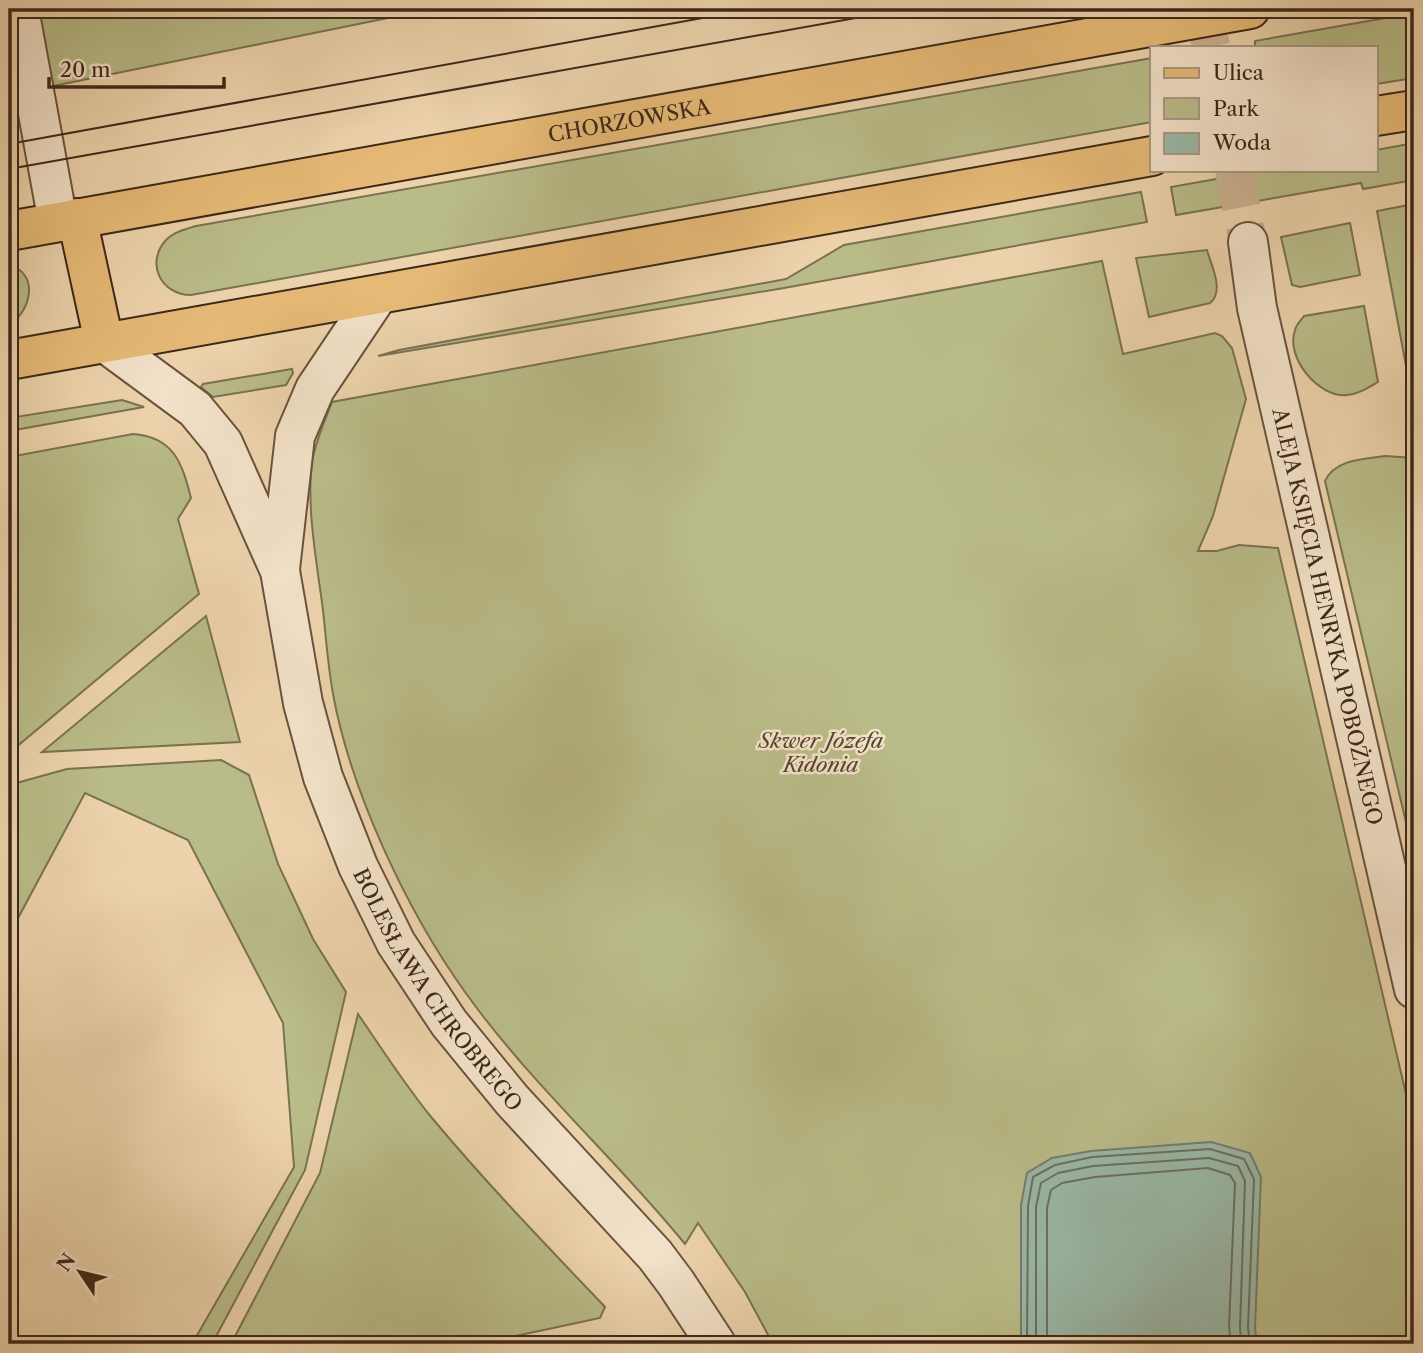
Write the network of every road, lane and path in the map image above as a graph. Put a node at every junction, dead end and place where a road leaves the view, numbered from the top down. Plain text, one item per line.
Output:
1 (14, 9) edge
2 (1251, 9) edge
3 (1414, 110) edge
4 (1378, 116) edge
5 (1150, 156) edge
6 (68, 220) junction
7 (9, 231) edge
8 (1248, 242) tunnel mouth
9 (378, 295) junction
10 (104, 342) junction
11 (9, 360) edge
12 (280, 571) junction
13 (1414, 989) edge
14 (716, 1344) edge

1 - 6 street
2 - 6 main road, CHORZOWSKA
3 - 4 main road
5 - 9 main road
6 - 7 main road, CHORZOWSKA
6 - 10 main road
8 - 13 street, ALEJA KSIĘCIA HENRYKA POBOŻNEGO
9 - 10 main road
9 - 12 street, BOLESŁAWA CHROBREGO
10 - 11 main road
10 - 12 street, BOLESŁAWA CHROBREGO
12 - 14 street, BOLESŁAWA CHROBREGO

